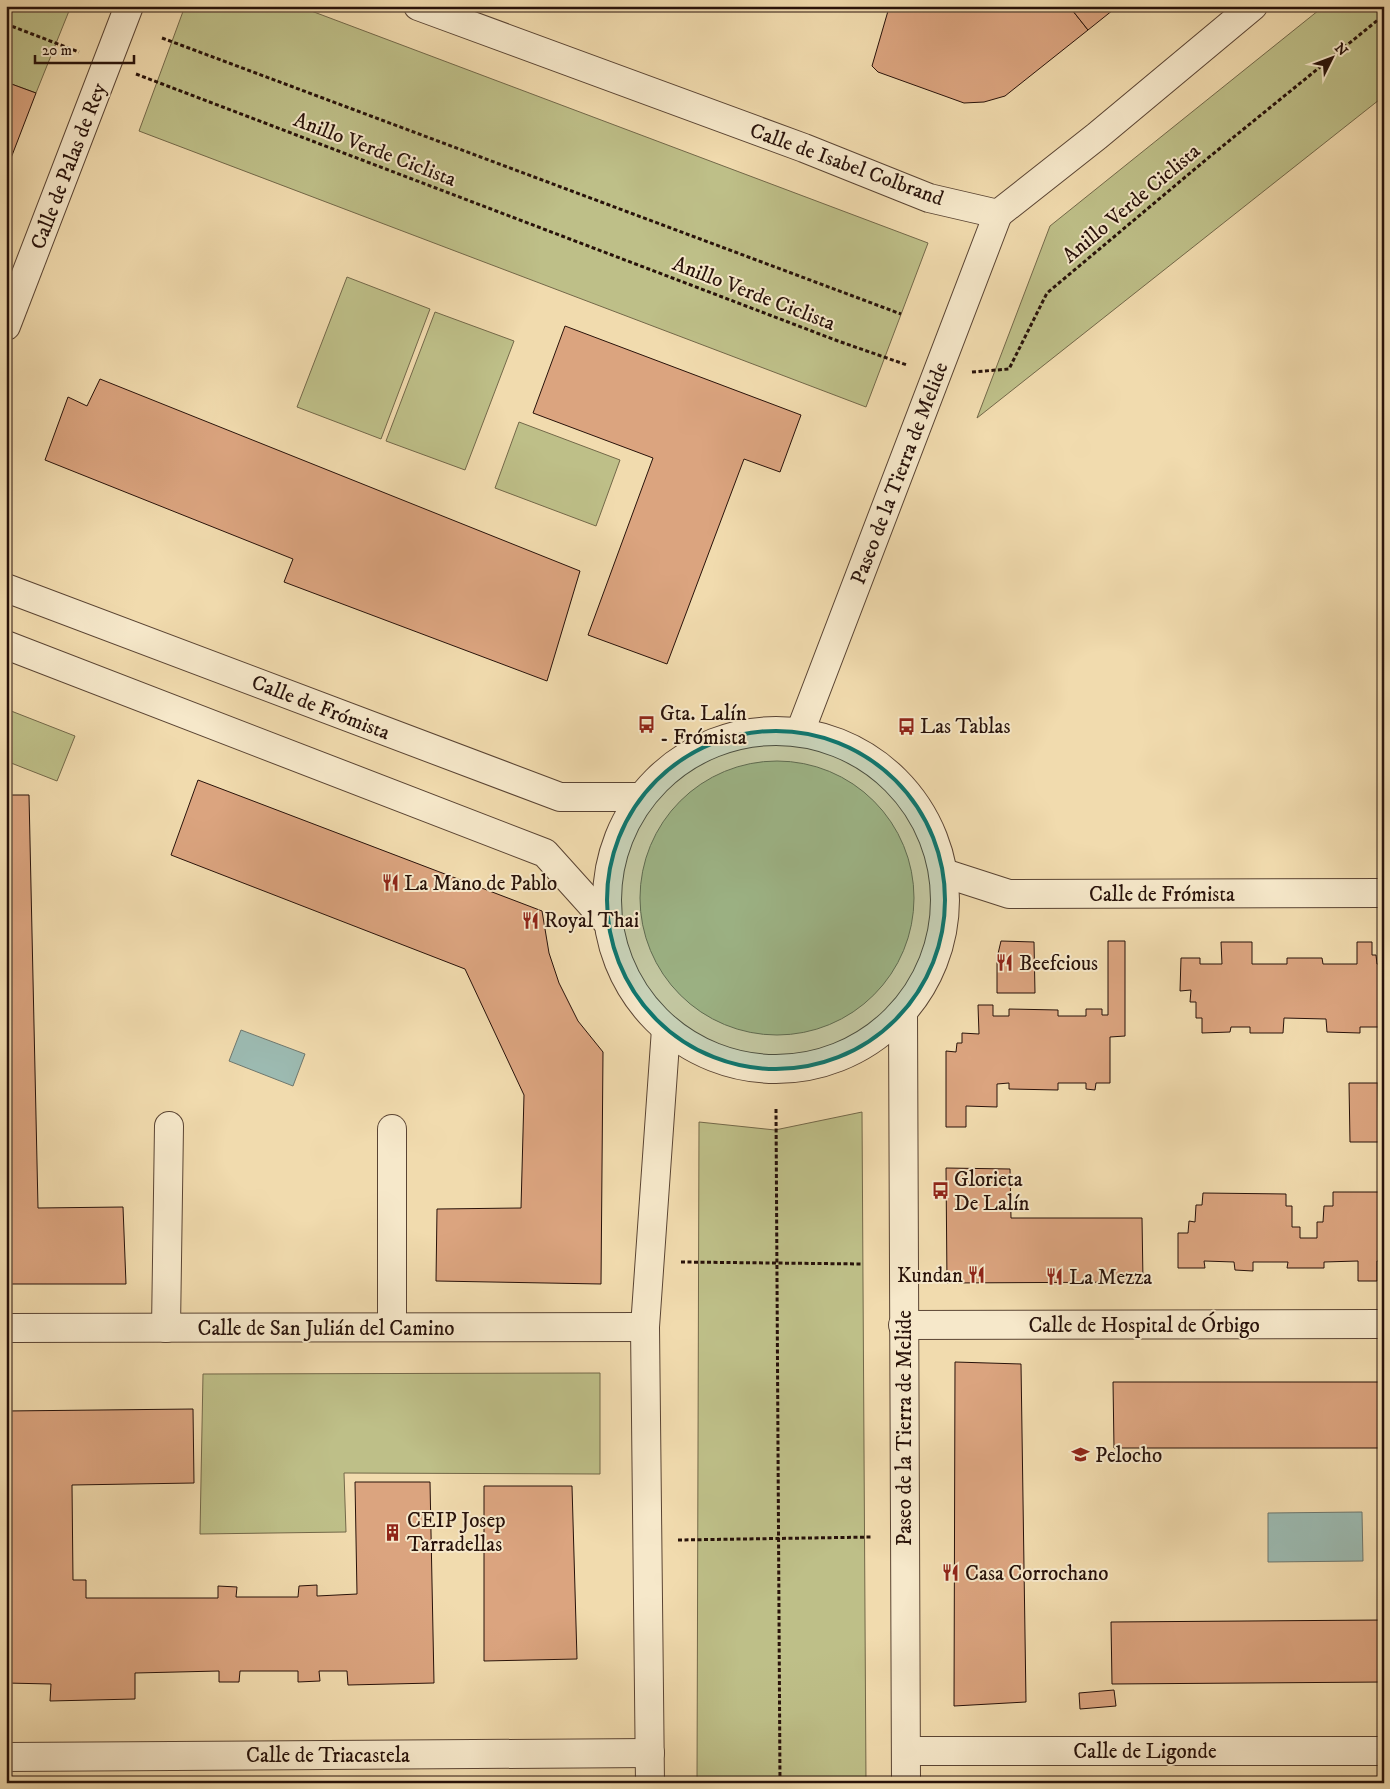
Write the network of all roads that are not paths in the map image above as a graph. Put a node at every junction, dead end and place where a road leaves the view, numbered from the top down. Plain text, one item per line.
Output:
1 (129, 6) edge
2 (418, 6) edge
3 (1253, 6) edge
4 (998, 214) junction
5 (6, 326) edge
6 (6, 588) edge
7 (6, 645) edge
8 (800, 732) junction
9 (641, 797) junction
10 (944, 873) junction
11 (1384, 893) edge
12 (608, 923) junction
13 (903, 1014) junction
14 (666, 1029) junction
15 (169, 1126) dead end
16 (392, 1129) dead end
17 (1384, 1324) edge
18 (903, 1325) junction
19 (392, 1327) junction
20 (645, 1327) junction
21 (6, 1328) edge
22 (166, 1328) junction
23 (906, 1751) junction
24 (1384, 1751) edge
25 (650, 1753) junction
26 (6, 1756) edge
27 (650, 1783) edge
28 (906, 1783) edge

1 - 5 street, Calle de Palas de Rey
2 - 4 street, Calle de Isabel Colbrand
3 - 4 street
4 - 8 street, Paseo de la Tierra de Melide
6 - 9 street, Calle de Frómista
7 - 12 street
8 - 9 street
8 - 10 street
9 - 12 street
10 - 11 street, Calle de Frómista
10 - 13 street
12 - 14 street
13 - 14 street
13 - 18 street, Paseo de la Tierra de Melide
14 - 20 street
15 - 22 street
16 - 19 street
17 - 18 street, Calle de Hospital de Órbigo
18 - 23 street, Paseo de la Tierra de Melide
19 - 20 street, Calle de San Julián del Camino
19 - 22 street, Calle de San Julián del Camino
20 - 25 street
21 - 22 street, Calle de San Julián del Camino
23 - 24 street, Calle de Ligonde
23 - 28 street, Paseo de la Tierra de Melide
25 - 26 street, Calle de Triacastela
25 - 27 street

